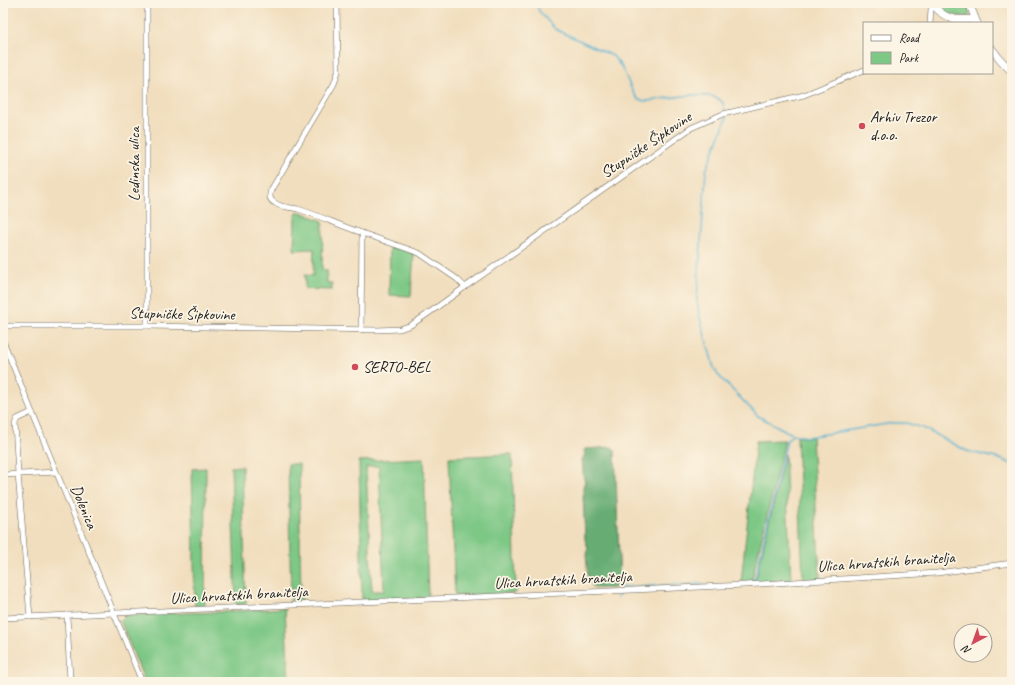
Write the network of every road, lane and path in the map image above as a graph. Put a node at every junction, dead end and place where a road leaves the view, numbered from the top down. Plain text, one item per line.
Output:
1 (147, 3) edge
2 (338, 3) edge
3 (969, 3) edge
4 (933, 4) edge
5 (930, 22) edge
6 (976, 22) edge
7 (977, 22) edge
8 (993, 50) edge
9 (863, 70) edge
10 (1012, 72) edge
11 (362, 233) junction
12 (465, 287) junction
13 (3, 326) edge
14 (148, 326) junction
15 (361, 330) junction
16 (3, 341) edge
17 (32, 412) junction
18 (56, 472) junction
19 (18, 474) junction
20 (3, 475) edge
21 (1012, 563) edge
22 (114, 614) junction
23 (67, 615) junction
24 (30, 617) junction
25 (3, 618) edge
26 (70, 682) edge
27 (142, 682) edge

1 - 14 street, Ledinska ulica
2 - 11 street
3 - 7 main road
4 - 5 street
4 - 6 main road
8 - 10 main road
9 - 12 street, Stupničke Šipkovine
11 - 12 street
11 - 15 street
12 - 15 street, Stupničke Šipkovine
13 - 14 street, Stupničke Šipkovine
14 - 15 street, Stupničke Šipkovine
16 - 17 street, Dolenica
17 - 18 street, Dolenica
17 - 19 street
18 - 19 street
18 - 22 street, Dolenica
19 - 20 street
19 - 24 street
21 - 22 street, Ulica hrvatskih branitelja
22 - 23 street, Ulica hrvatskih branitelja
22 - 27 street, Dolenica
23 - 24 street, Ulica hrvatskih branitelja
23 - 26 street
24 - 25 street, Ulica hrvatskih branitelja

